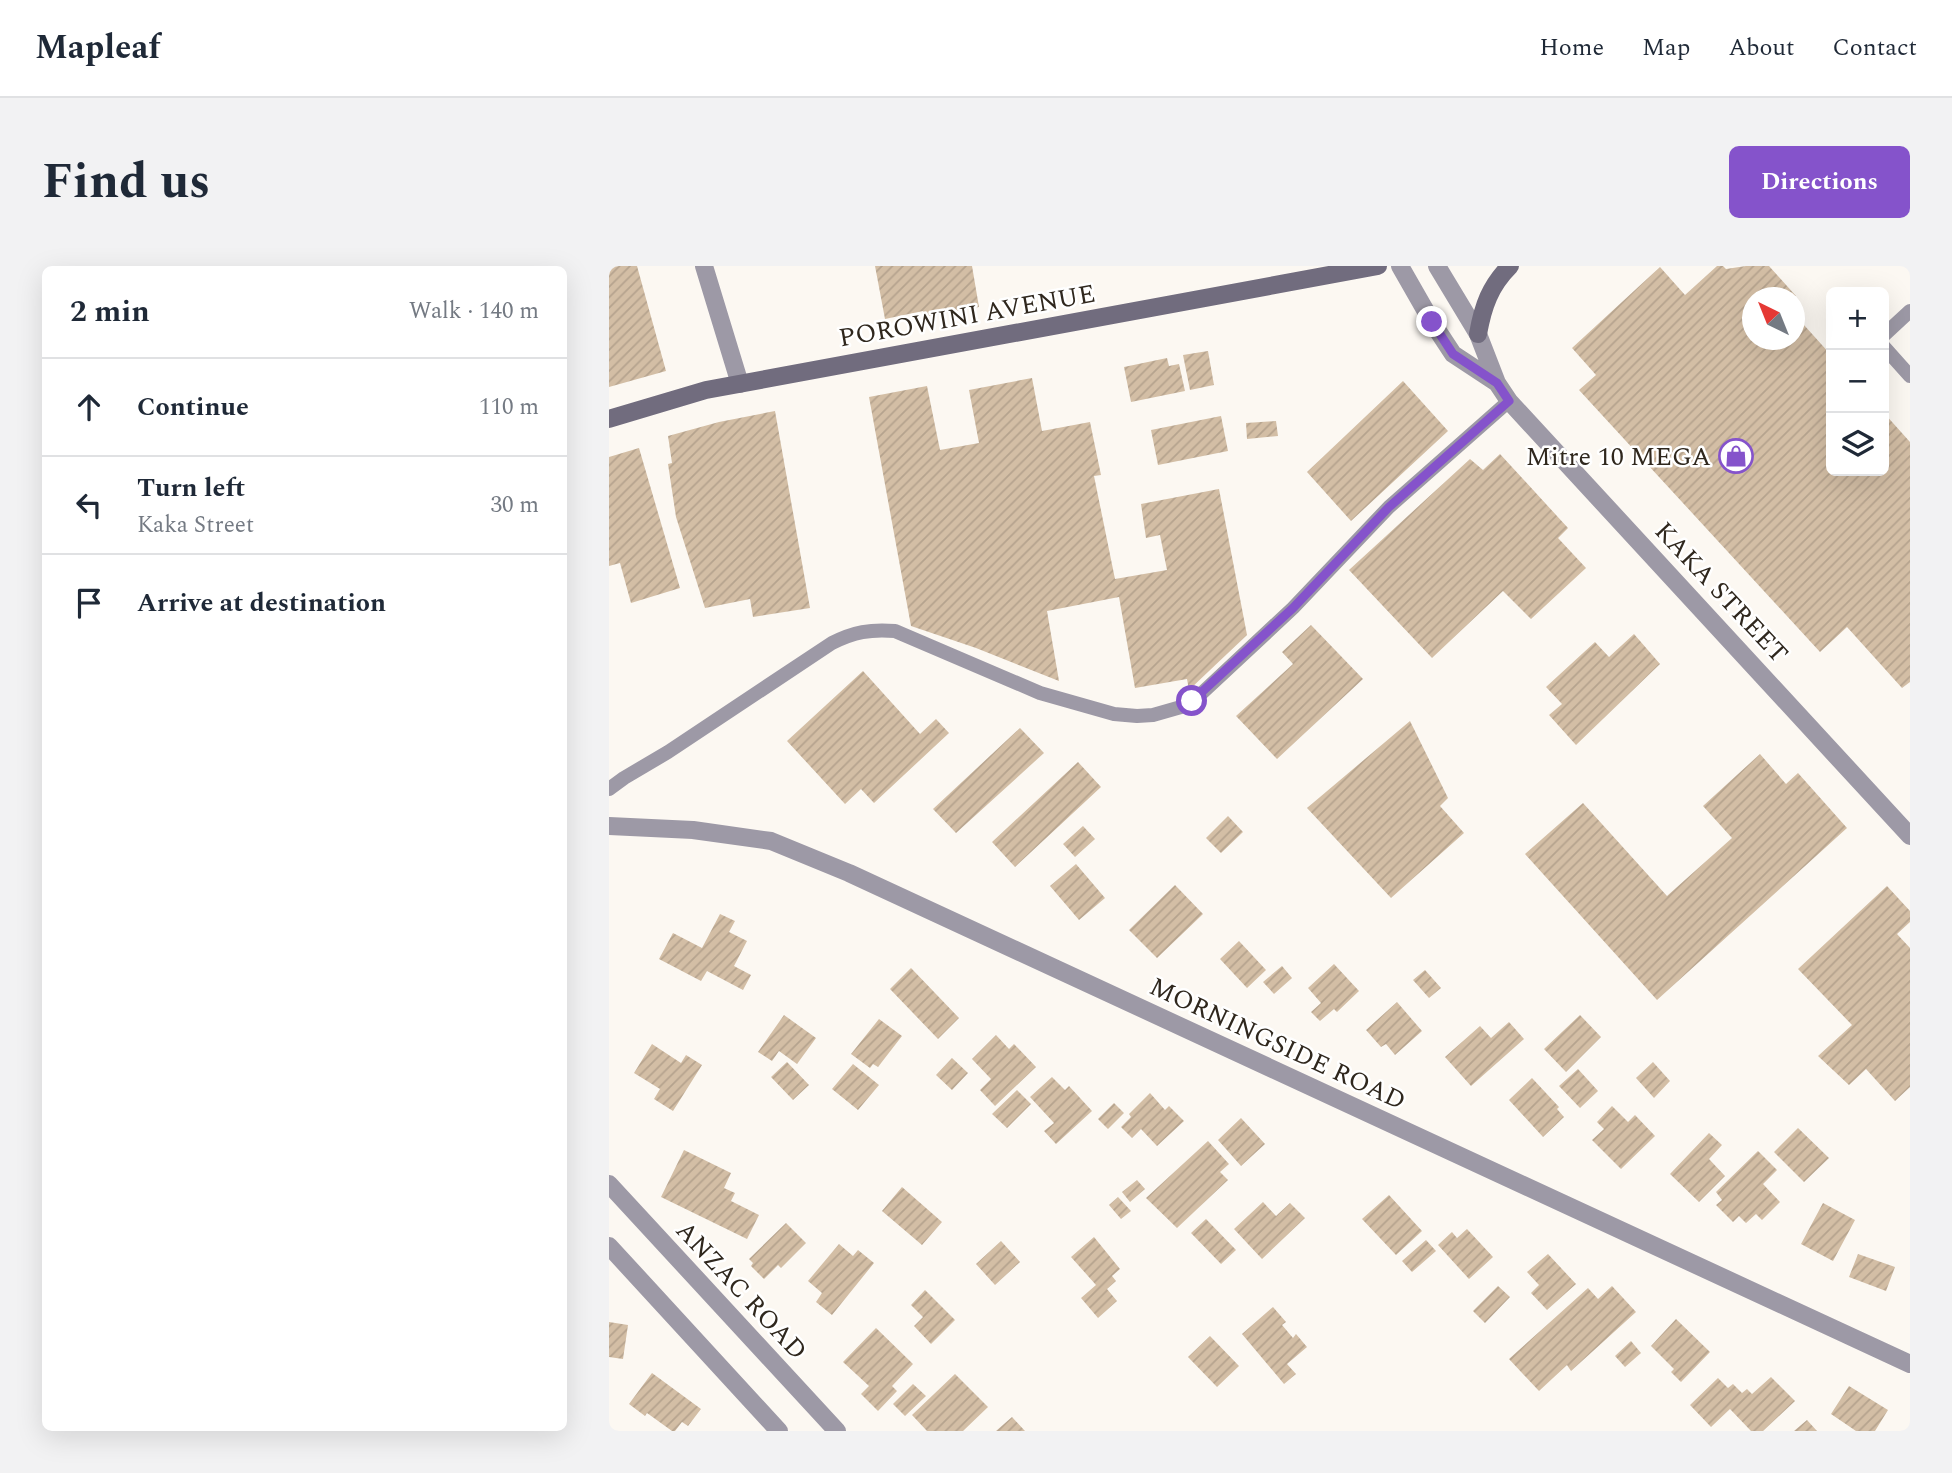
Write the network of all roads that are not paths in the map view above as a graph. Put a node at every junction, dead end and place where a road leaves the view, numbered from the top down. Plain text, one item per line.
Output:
1 (704, 266) edge
2 (1378, 266) edge
3 (1400, 266) edge
4 (1437, 266) edge
5 (1510, 266) edge
6 (1910, 311) edge
7 (1889, 330) edge
8 (1478, 334) junction
9 (1887, 350) edge
10 (1910, 376) edge
11 (1497, 383) junction
12 (740, 384) junction
13 (1509, 401) junction
14 (609, 419) edge
15 (609, 789) edge
16 (609, 826) edge
17 (1910, 836) edge
18 (609, 1184) edge
19 (609, 1246) edge
20 (1910, 1364) edge
21 (779, 1431) edge
22 (837, 1431) edge

1 - 12 street
2 - 12 main road, POROWINI AVENUE
3 - 11 street, KAKA STREET
4 - 8 street, KAKA STREET
5 - 8 main road
6 - 7 lane
8 - 11 street, KAKA STREET
9 - 10 lane
11 - 13 street, KAKA STREET
12 - 14 main road, POROWINI AVENUE
13 - 15 lane
13 - 17 street, KAKA STREET
16 - 20 street, MORNINGSIDE ROAD
18 - 22 street, ANZAC ROAD
19 - 21 street

